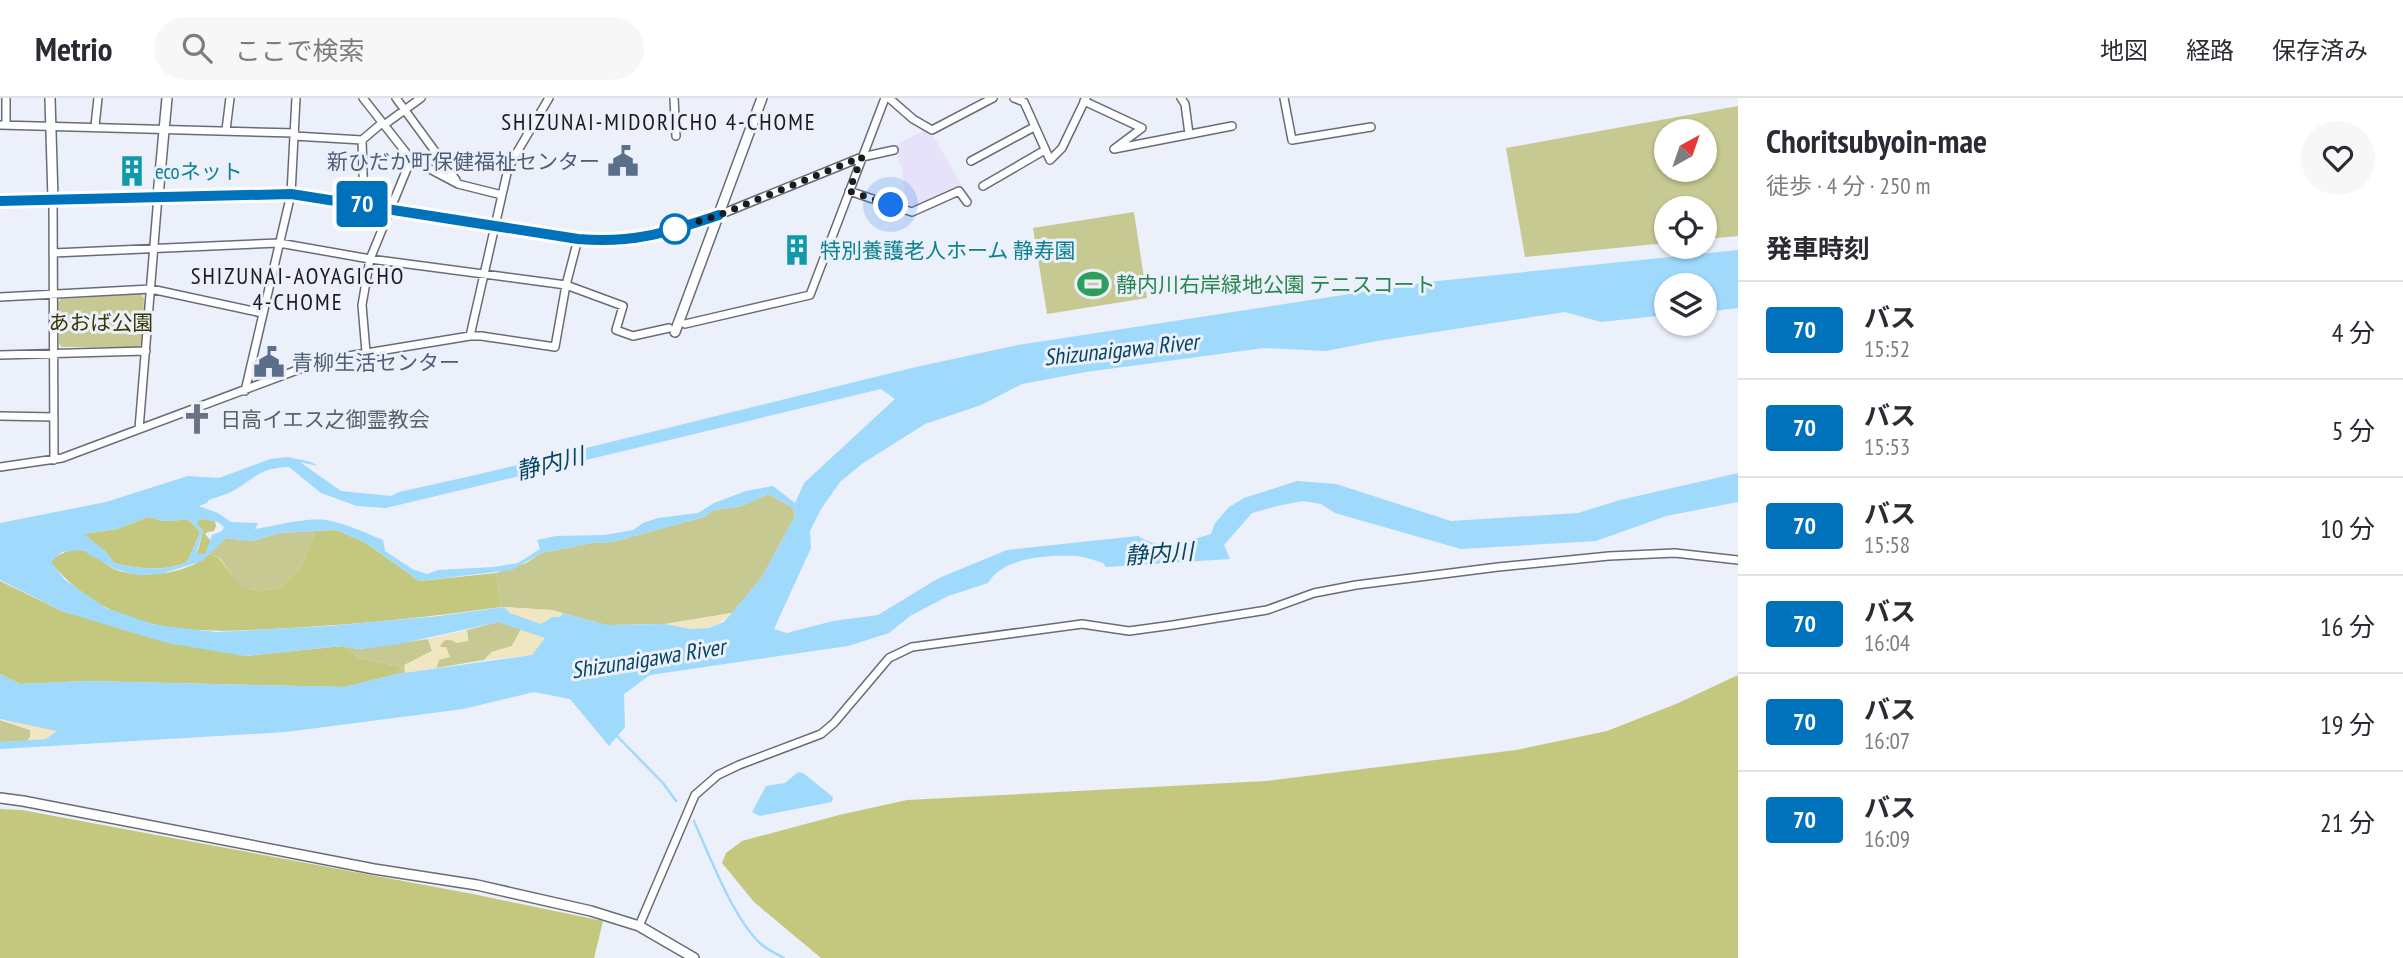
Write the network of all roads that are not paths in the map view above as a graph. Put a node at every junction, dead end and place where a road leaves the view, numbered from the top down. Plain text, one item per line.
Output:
1 (6, 98) edge
2 (50, 98) edge
3 (98, 98) edge
4 (167, 98) edge
5 (230, 98) edge
6 (296, 98) edge
7 (363, 98) edge
8 (396, 98) edge
9 (421, 98) edge
10 (549, 98) edge
11 (674, 98) edge
12 (762, 98) edge
13 (887, 98) edge
14 (993, 98) edge
15 (1014, 98) edge
16 (1181, 98) edge
17 (1284, 98) edge
18 (1025, 100) edge
19 (1085, 100) edge
20 (405, 109) junction
21 (383, 124) junction
22 (3, 125) edge
23 (51, 126) junction
24 (95, 126) junction
25 (1232, 126) dead end
26 (1034, 127) junction
27 (1370, 127) dead end
28 (163, 129) junction
29 (226, 130) junction
30 (295, 134) junction
31 (1189, 134) junction
32 (676, 136) dead end
33 (362, 139) junction
34 (894, 150) dead end
35 (1045, 150) junction
36 (862, 157) junction
37 (411, 159) junction
38 (971, 161) dead end
39 (458, 184) junction
40 (983, 186) dead end
41 (849, 191) junction
42 (291, 194) junction
43 (502, 195) junction
44 (158, 196) junction
45 (53, 199) junction
46 (0, 201) edge
47 (967, 202) dead end
48 (364, 204) junction
49 (391, 208) junction
50 (719, 215) junction
51 (496, 226) junction
52 (578, 239) junction
53 (279, 243) junction
54 (153, 249) junction
55 (53, 253) junction
56 (370, 258) junction
57 (483, 273) junction
58 (566, 285) junction
59 (150, 289) junction
60 (54, 295) junction
61 (0, 297) edge
62 (262, 313) junction
63 (685, 324) dead end
64 (672, 330) joint
65 (470, 336) junction
66 (146, 351) junction
67 (366, 352) junction
68 (54, 354) junction
69 (0, 355) edge
70 (245, 391) junction
71 (0, 416) edge
72 (54, 417) junction
73 (139, 429) junction
74 (54, 460) junction
75 (0, 467) edge
76 (1738, 560) edge
77 (0, 798) edge
78 (639, 926) junction
79 (694, 958) edge

1 - 22 street
2 - 23 street
3 - 24 street
4 - 28 street
5 - 29 street
6 - 30 street
7 - 21 street
8 - 20 street
9 - 20 street
10 - 43 street
11 - 32 street
12 - 50 street
13 - 14 street
13 - 36 street
15 - 18 street
16 - 31 street
17 - 27 street
18 - 26 street
19 - 31 street
19 - 35 street
20 - 21 street
20 - 39 street
21 - 33 street
21 - 37 street
22 - 23 street
23 - 24 street
23 - 45 street
24 - 28 street
25 - 31 street
26 - 35 street
26 - 38 street
28 - 29 street
28 - 44 street
29 - 30 street
30 - 33 street
30 - 42 street
33 - 48 street
34 - 36 street
35 - 40 street
36 - 41 street
36 - 50 street
37 - 39 street
37 - 49 street
39 - 43 street
41 - 47 street
41 - 63 street
42 - 44 street
42 - 48 street
42 - 53 street
43 - 51 street
44 - 45 street
44 - 54 street
45 - 46 street
45 - 55 street
48 - 49 street
49 - 51 street
49 - 56 street
50 - 52 street
50 - 64 street
51 - 52 street
51 - 57 street
52 - 58 street
53 - 54 street
53 - 56 street
53 - 62 street
54 - 55 street
54 - 59 street
55 - 60 street
56 - 57 street
56 - 67 street
57 - 58 street
57 - 65 street
58 - 64 street
58 - 65 street
59 - 60 street
59 - 62 street
59 - 66 street
60 - 61 street
60 - 68 street
62 - 70 street
65 - 67 street
66 - 68 street
66 - 73 street
67 - 70 street
68 - 69 street
68 - 72 street
70 - 73 street
71 - 72 street
72 - 74 street
73 - 74 street
74 - 75 street
76 - 78 street
77 - 78 street
78 - 79 street

